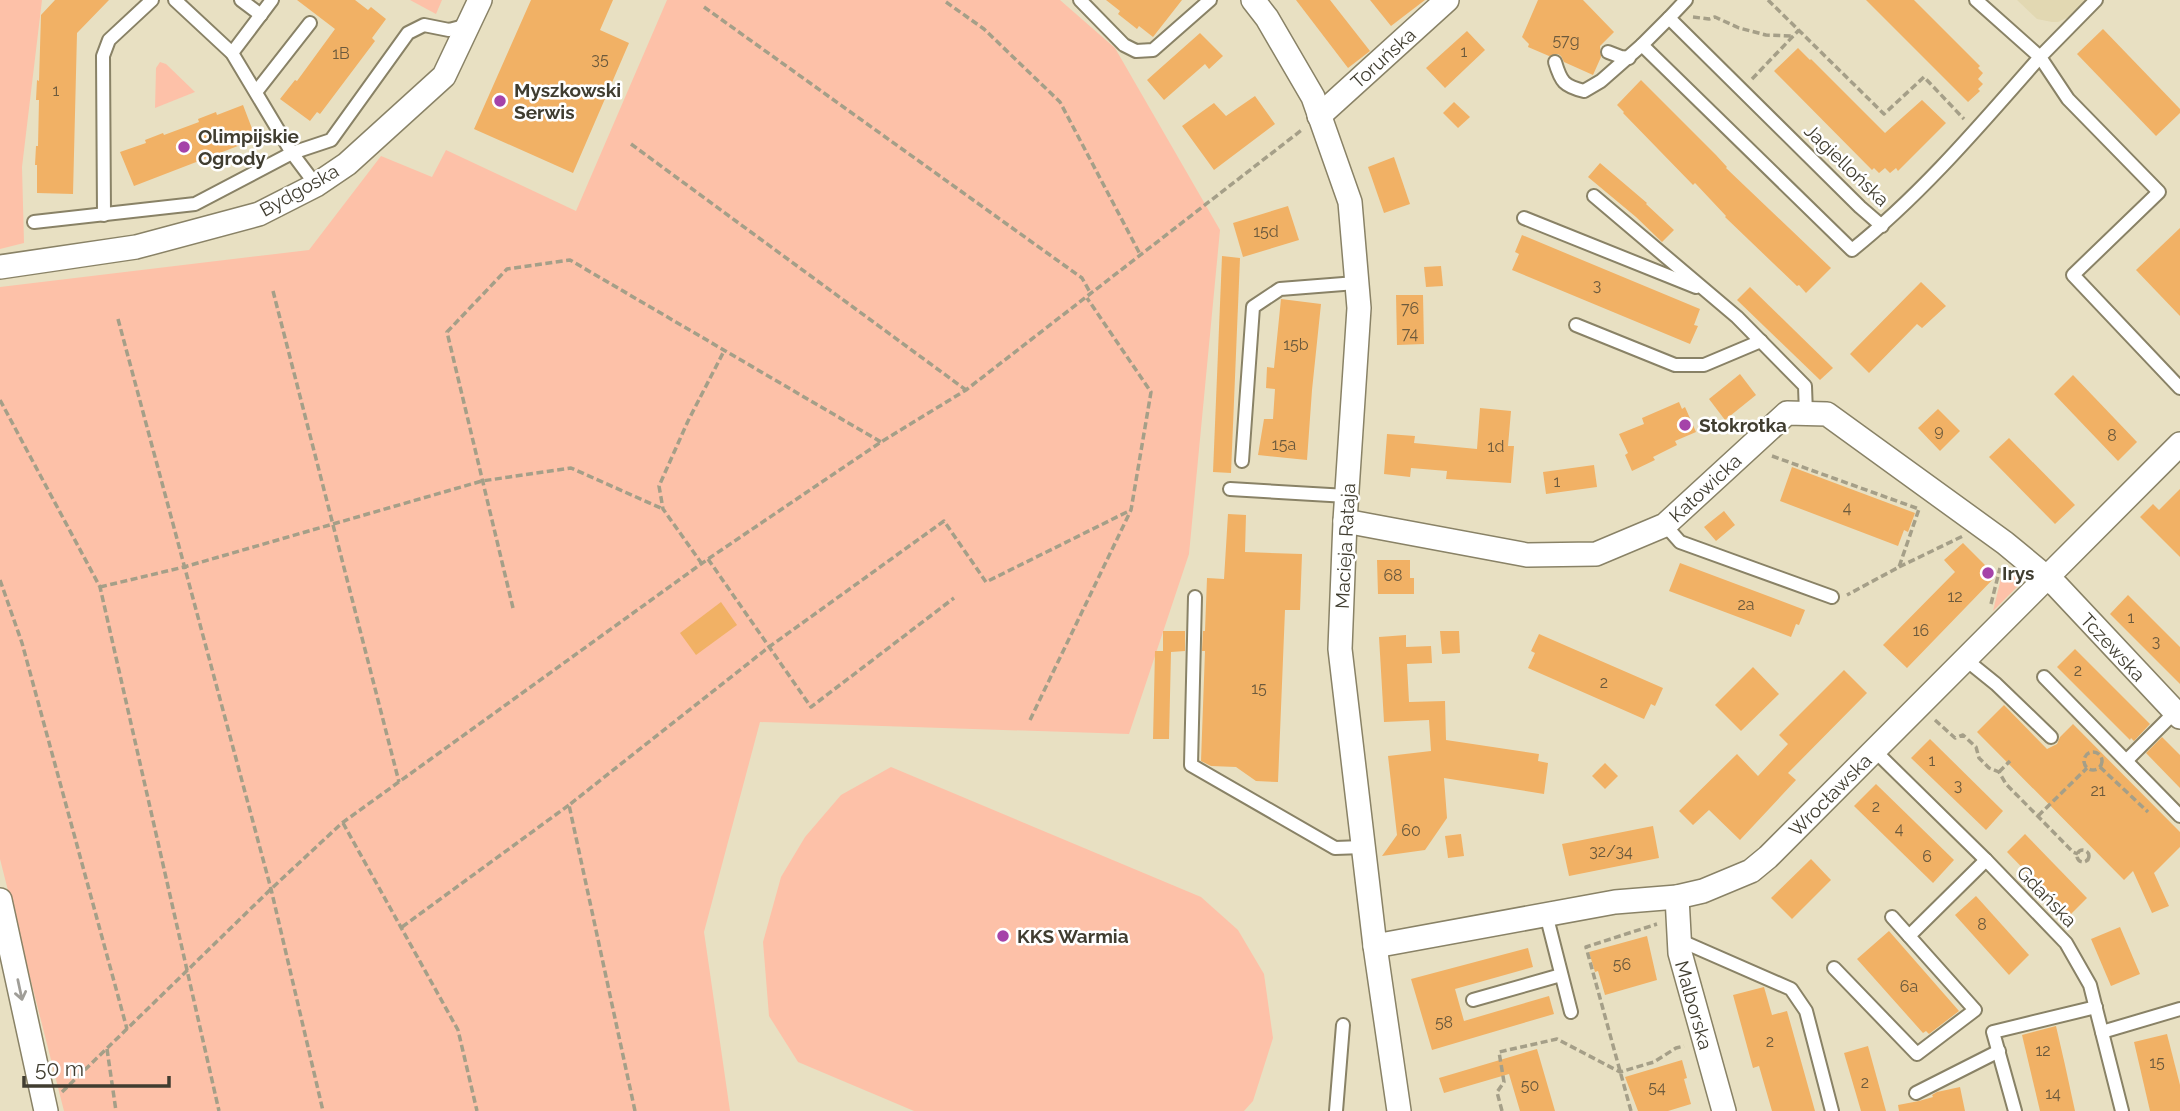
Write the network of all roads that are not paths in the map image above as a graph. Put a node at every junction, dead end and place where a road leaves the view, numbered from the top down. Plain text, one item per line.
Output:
1 (152, 0) edge
2 (175, 0) edge
3 (241, 0) edge
4 (272, 0) edge
5 (480, 0) edge
6 (1080, 0) edge
7 (1210, 0) edge
8 (1253, 0) edge
9 (1447, 0) edge
10 (1686, 0) edge
11 (1976, 0) edge
12 (2096, 0) edge
13 (261, 16) junction
14 (1668, 18) junction
15 (310, 23) dead end
16 (468, 25) junction
17 (1642, 45) junction
18 (1608, 52) dead end
19 (232, 53) junction
20 (1629, 58) junction
21 (2040, 58) junction
22 (1555, 62) dead end
23 (256, 92) junction
24 (1319, 116) junction
25 (292, 153) junction
26 (316, 185) junction
27 (1594, 196) dead end
28 (104, 215) junction
29 (1524, 218) dead end
30 (34, 222) dead end
31 (1882, 226) junction
32 (0, 267) edge
33 (1356, 283) junction
34 (1707, 292) junction
35 (1576, 325) dead end
36 (1761, 341) junction
37 (2180, 388) edge
38 (1806, 414) junction
39 (2180, 444) edge
40 (1242, 461) dead end
41 (1230, 489) dead end
42 (1347, 496) junction
43 (1345, 521) junction
44 (1665, 525) junction
45 (2047, 577) junction
46 (1195, 597) dead end
47 (1836, 598) road end
48 (1965, 659) junction
49 (2044, 677) dead end
50 (2177, 715) edge
51 (2051, 737) dead end
52 (1874, 750) junction
53 (2127, 760) junction
54 (2180, 816) edge
55 (1363, 847) junction
56 (1986, 860) junction
57 (1677, 897) junction
58 (0, 900) edge
59 (1546, 914) junction
60 (1892, 917) dead end
61 (1909, 936) junction
62 (1375, 946) junction
63 (1679, 947) junction
64 (1834, 968) dead end
65 (1561, 975) junction
66 (1473, 1000) dead end
67 (2096, 1007) junction
68 (2180, 1009) edge
69 (1571, 1012) dead end
70 (1343, 1025) dead end
71 (2102, 1032) junction
72 (1998, 1051) junction
73 (1916, 1093) dead end
74 (46, 1110) edge
75 (1336, 1111) edge
76 (1399, 1111) edge
77 (1724, 1111) edge
78 (1832, 1111) edge
79 (2015, 1111) edge
80 (2122, 1111) edge

1 - 28 lane
2 - 19 lane
3 - 13 lane
4 - 13 lane
5 - 16 street, Bydgoska
6 - 7 lane
8 - 24 street, Macieja Rataja
9 - 24 street, Toruńska
10 - 14 lane
11 - 21 lane
12 - 21 lane, Jagiellońska
13 - 19 lane
14 - 17 lane
14 - 31 lane, Jagiellońska
15 - 23 lane
16 - 25 lane
16 - 26 street, Bydgoska
17 - 20 lane
17 - 31 lane
18 - 20 lane
19 - 23 lane
20 - 22 lane
21 - 31 lane, Jagiellońska
21 - 37 lane
23 - 25 lane
24 - 33 street, Macieja Rataja
25 - 26 lane
25 - 28 lane
26 - 32 street, Bydgoska
27 - 34 lane
28 - 30 lane
29 - 34 lane
33 - 40 lane
33 - 42 street, Macieja Rataja
34 - 36 lane
35 - 36 lane
36 - 38 lane
38 - 44 street, Katowicka
38 - 45 street
39 - 45 street, Wrocławska
41 - 42 lane
42 - 43 street, Macieja Rataja
43 - 44 street, Katowicka
43 - 55 street, Macieja Rataja
44 - 47 lane
45 - 48 street, Wrocławska
45 - 50 street, Tczewska
46 - 55 lane
48 - 51 lane
48 - 52 street, Wrocławska
49 - 53 lane
50 - 53 lane
52 - 56 lane, Gdańska
52 - 57 street, Wrocławska
53 - 54 lane
55 - 62 street, Macieja Rataja
56 - 61 lane
56 - 67 lane, Gdańska
57 - 59 street, Wrocławska
57 - 63 street, Malborska
58 -> 74 street
59 - 62 street, Wrocławska
59 - 65 lane
60 - 61 lane
61 - 64 lane
62 - 76 street, Macieja Rataja
63 - 77 street, Malborska
63 - 78 lane
65 - 66 lane
65 - 69 lane
67 - 71 lane, Gdańska
67 - 72 lane
68 - 71 lane
70 - 75 lane
71 - 80 lane, Gdańska
72 - 73 lane
72 - 79 lane

